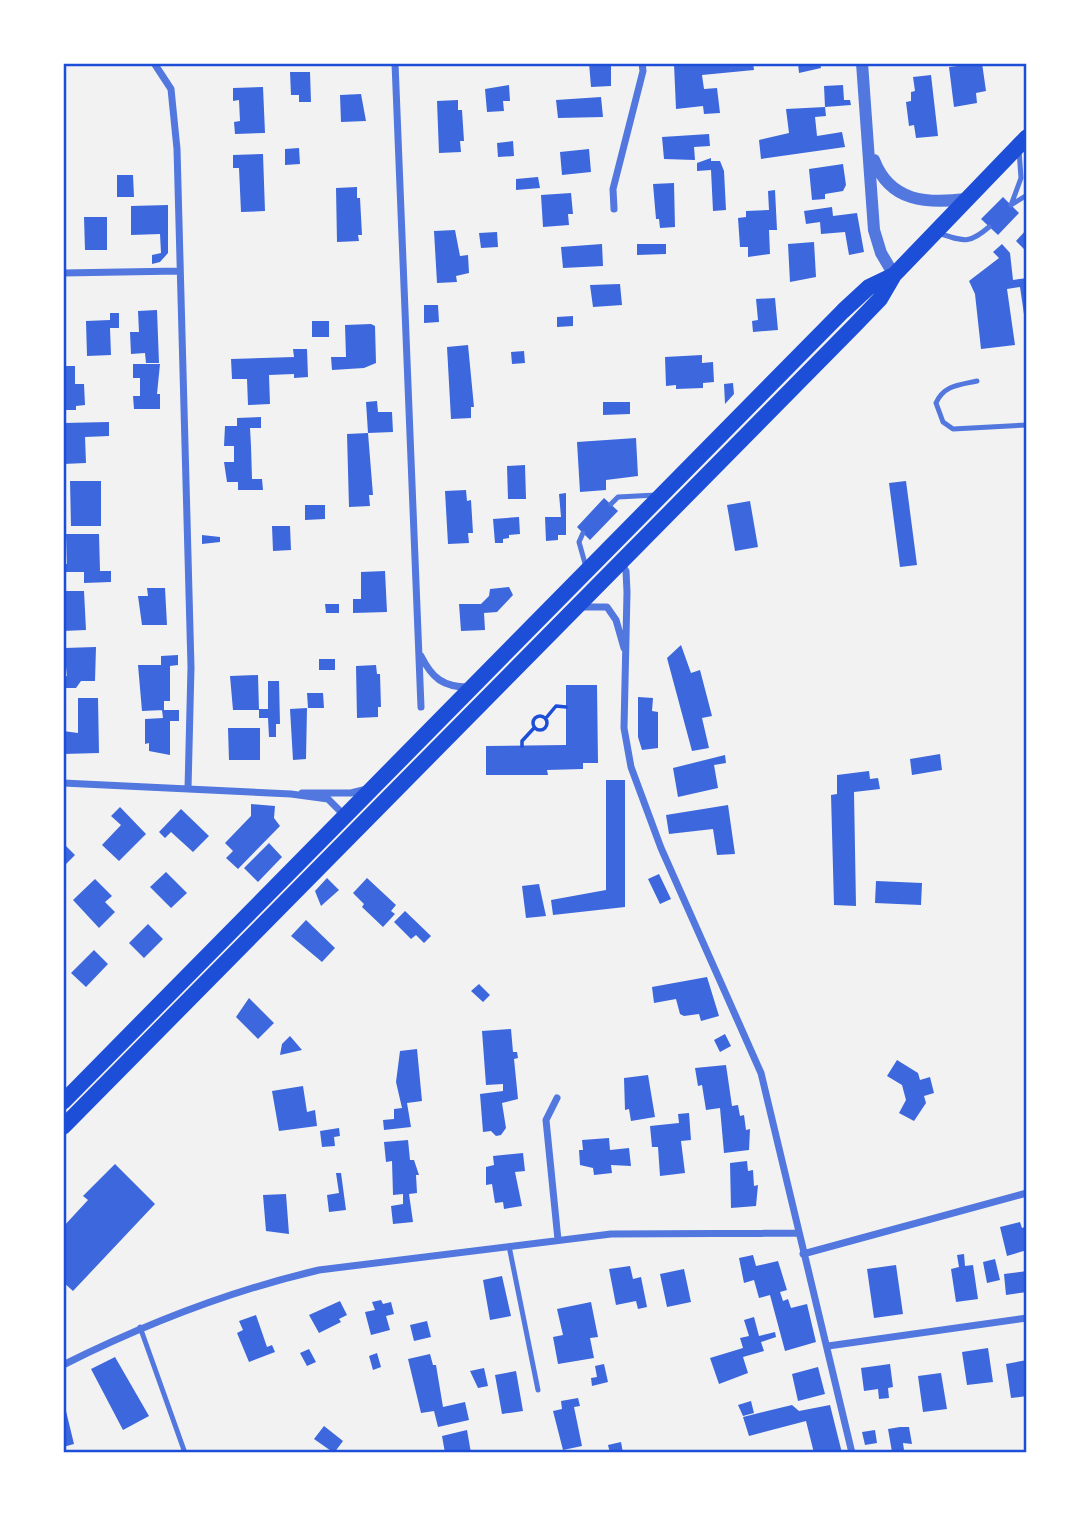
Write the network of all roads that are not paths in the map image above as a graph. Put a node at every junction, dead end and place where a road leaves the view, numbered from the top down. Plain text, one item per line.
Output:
1 (154, 63) edge
2 (395, 63) edge
3 (642, 63) edge
4 (862, 63) edge
5 (1024, 144) edge
6 (870, 149) junction
7 (1027, 195) edge
8 (966, 199) junction
9 (614, 209) dead end
10 (989, 227) dead end
11 (935, 232) junction
12 (179, 271) junction
13 (63, 273) edge
14 (894, 275) junction
15 (977, 381) dead end
16 (1027, 425) edge
17 (660, 495) junction
18 (611, 504) dead end
19 (583, 533) dead end
20 (621, 563) junction
21 (586, 569) junction
22 (576, 608) junction
23 (625, 652) junction
24 (419, 653) junction
25 (469, 687) junction
26 (421, 707) dead end
27 (63, 783) edge
28 (372, 787) junction
29 (188, 789) junction
30 (291, 794) junction
31 (344, 815) junction
32 (557, 1098) dead end
33 (63, 1102) edge
34 (63, 1127) edge
35 (1027, 1193) edge
36 (798, 1233) junction
37 (558, 1240) junction
38 (509, 1246) junction
39 (803, 1254) junction
40 (1027, 1318) edge
41 (140, 1326) junction
42 (828, 1346) junction
43 (63, 1365) edge
44 (538, 1390) dead end
45 (185, 1453) edge
46 (852, 1453) edge

1 - 12 street
2 - 24 street
3 - 9 street
4 - 6 street
5 - 7 lane
5 - 8 main road
6 - 8 street
6 - 14 street
8 - 11 main road
10 - 11 lane
11 - 14 main road
12 - 13 street
12 - 29 street
14 - 17 main road
14 - 20 main road
15 - 16 lane
17 - 18 lane
17 - 21 main road
19 - 21 lane
20 - 22 main road
20 - 23 street
21 - 25 main road
22 - 23 street
22 - 34 main road
23 - 36 street
24 - 25 street
24 - 26 street
25 - 28 main road
27 - 29 street
28 - 30 street
28 - 31 main road
29 - 30 street
30 - 31 street
31 - 33 main road
32 - 37 street
35 - 39 street
36 - 37 street
36 - 39 street
37 - 38 street
38 - 41 street
38 - 44 lane
39 - 42 street
40 - 42 street
41 - 43 street
41 - 45 lane
42 - 46 street

